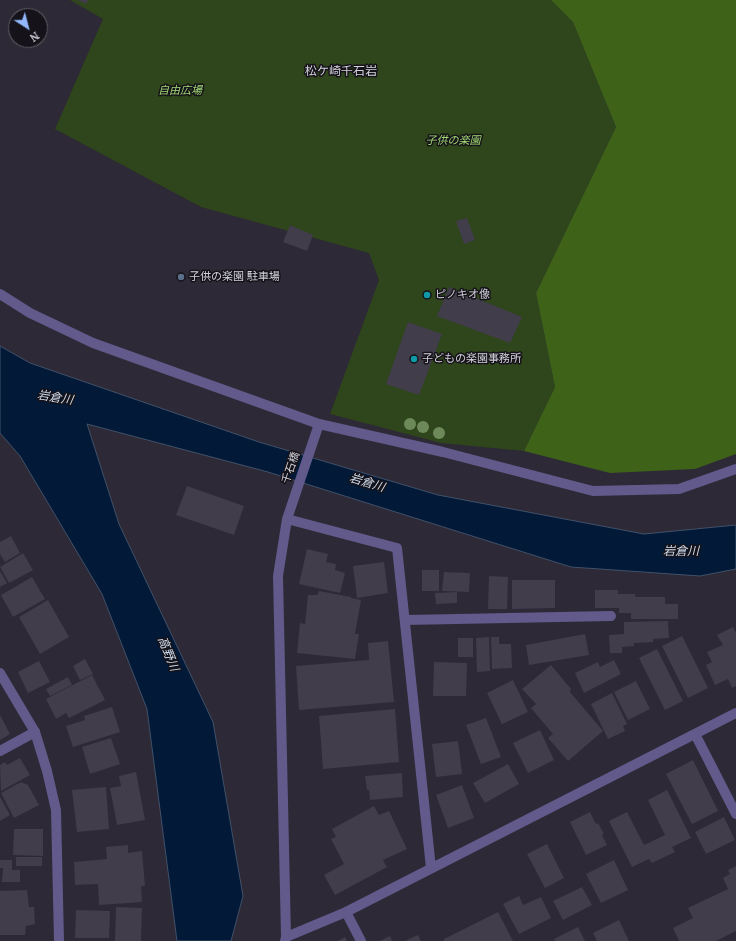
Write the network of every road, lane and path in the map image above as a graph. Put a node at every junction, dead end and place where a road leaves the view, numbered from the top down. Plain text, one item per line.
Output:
1 (0, 294) edge
2 (319, 424) junction
3 (736, 469) edge
4 (287, 519) junction
5 (610, 616) dead end
6 (405, 620) junction
7 (0, 673) edge
8 (736, 713) edge
9 (35, 732) junction
10 (695, 734) junction
11 (0, 751) edge
12 (736, 814) edge
13 (431, 868) junction
14 (346, 912) junction
15 (285, 939) edge
16 (59, 941) edge
17 (361, 941) edge

1 - 2 street
2 - 3 street
2 - 4 street, 千石橋
4 - 6 street
4 - 15 street, 千石橋
5 - 6 street
6 - 13 street
7 - 9 street
8 - 10 street
9 - 11 street
9 - 16 street
10 - 12 street
10 - 13 street
13 - 14 street
14 - 15 street
14 - 17 street

